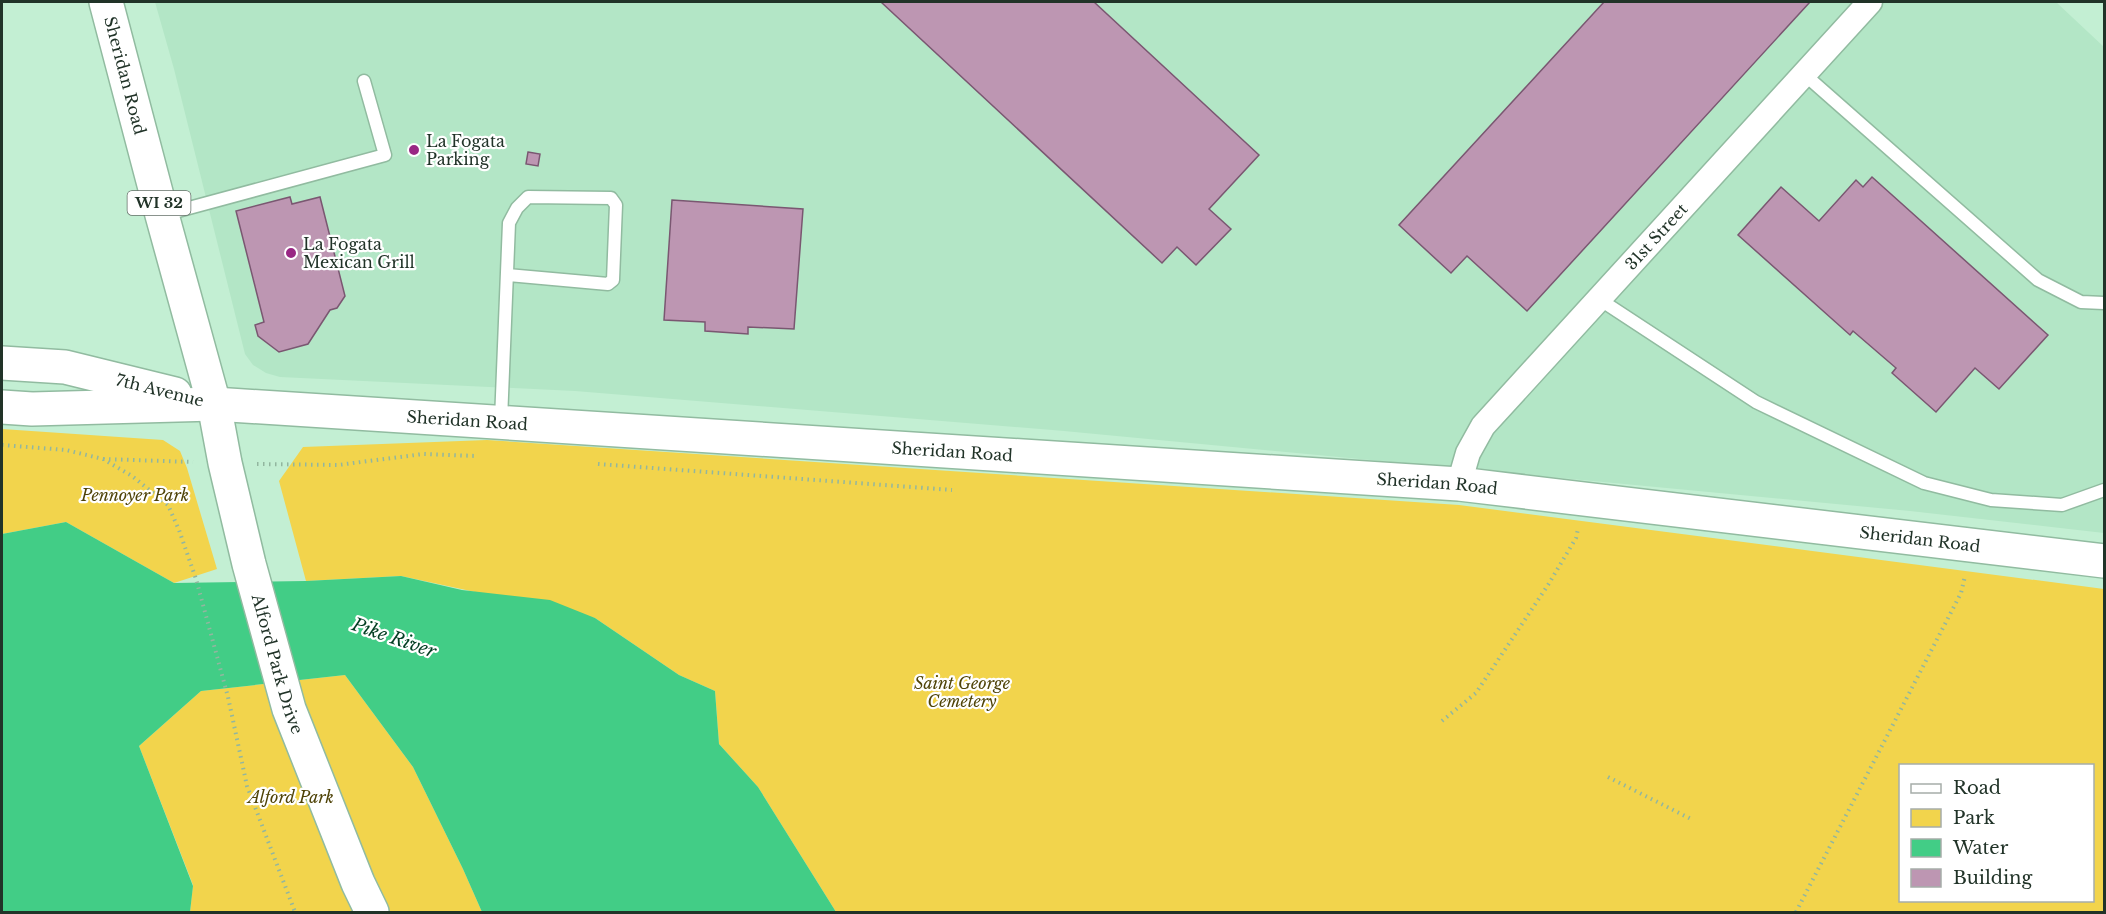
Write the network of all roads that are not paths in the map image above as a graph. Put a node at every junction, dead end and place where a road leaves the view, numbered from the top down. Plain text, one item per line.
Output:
1 (106, 2) edge
2 (1870, 2) edge
3 (1804, 74) junction
4 (364, 81) dead end
5 (162, 215) junction
6 (507, 275) junction
7 (1599, 300) junction
8 (2104, 303) edge
9 (2, 363) edge
10 (214, 404) junction
11 (2, 407) edge
12 (501, 421) junction
13 (1459, 484) junction
14 (2104, 490) edge
15 (2104, 561) edge
16 (372, 912) edge

1 - 5 street, Sheridan Road / WI 32
2 - 3 street, 31st Street
3 - 7 street, 31st Street
3 - 8 lane
4 - 5 lane
5 - 10 street, Sheridan Road / WI 32
6 - 6 lane
6 - 12 lane
7 - 13 street, 31st Street
7 - 14 lane
9 - 10 street, 7th Avenue
10 - 11 street, 7th Avenue
10 - 12 street, Sheridan Road
10 - 16 street, Alford Park Drive / WI 32
12 - 13 street, Sheridan Road
13 - 15 street, Sheridan Road

